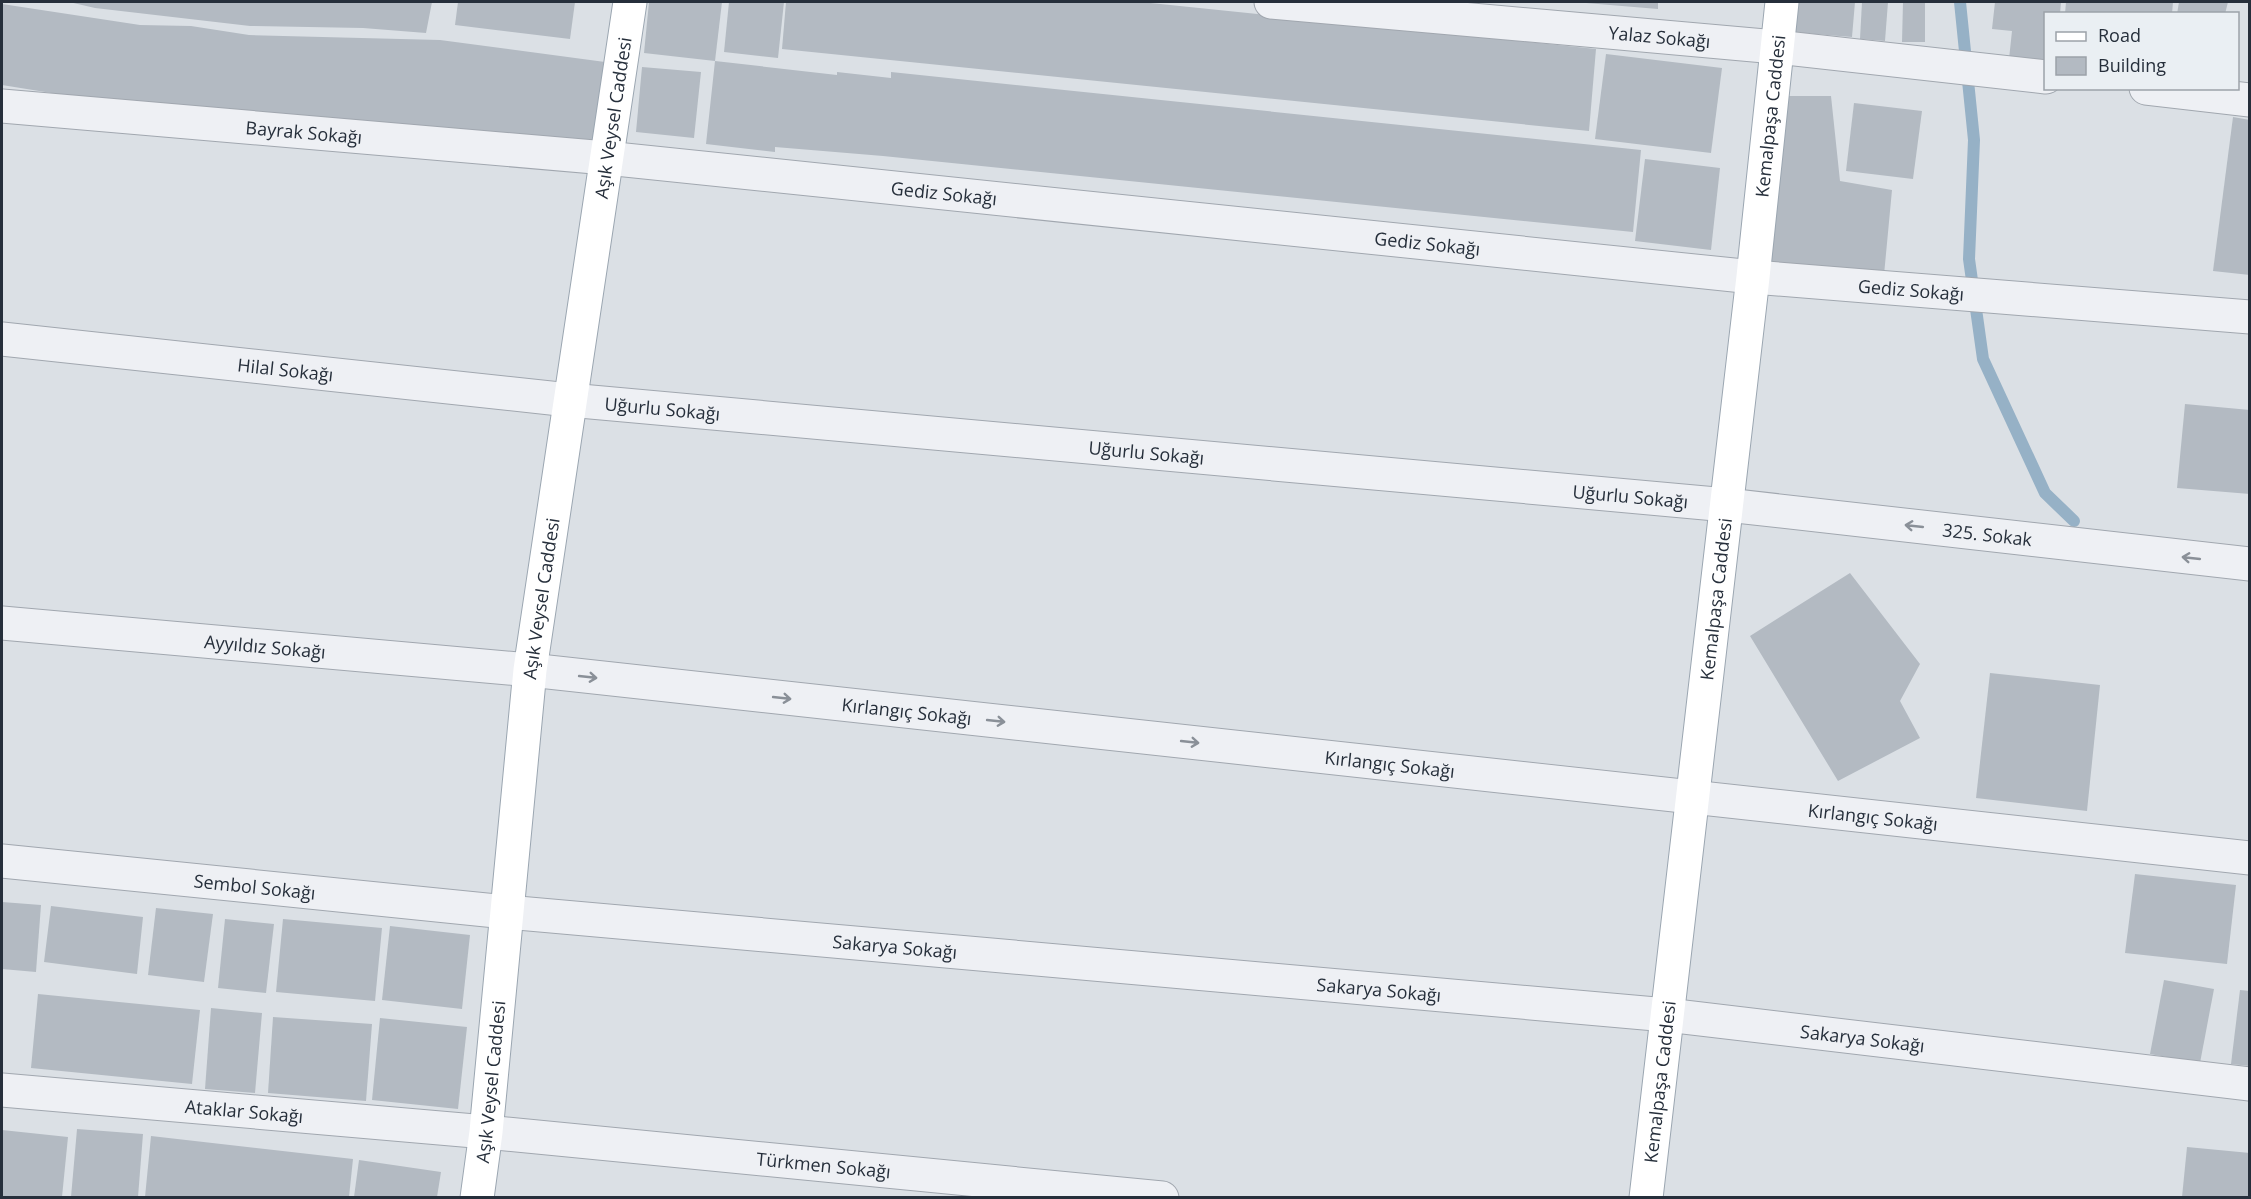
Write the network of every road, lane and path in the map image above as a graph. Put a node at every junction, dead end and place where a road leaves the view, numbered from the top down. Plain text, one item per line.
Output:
1 (630, 2) edge
2 (1271, 2) edge
3 (1782, 2) edge
4 (1776, 47) junction
5 (2044, 77) edge
6 (2163, 90) edge
7 (2250, 100) edge
8 (2, 106) edge
9 (606, 158) junction
10 (1753, 277) junction
11 (2250, 317) edge
12 (2, 339) edge
13 (569, 400) junction
14 (1726, 505) junction
15 (2250, 564) edge
16 (2, 623) edge
17 (530, 670) junction
18 (1692, 796) junction
19 (2250, 858) edge
20 (2, 861) edge
21 (506, 912) junction
22 (1667, 1015) junction
23 (2250, 1084) edge
24 (2, 1090) edge
25 (486, 1132) junction
26 (477, 1197) edge
27 (1162, 1197) edge
28 (1646, 1197) edge

1 - 9 main road, Aşık Veysel Caddesi
2 - 4 street, Yalaz Sokağı
3 - 4 main road, Kemalpaşa Caddesi
4 - 5 street, Yalaz Sokağı
4 - 10 main road, Kemalpaşa Caddesi
6 - 7 street
8 - 9 street, Bayrak Sokağı
9 - 10 street, Gediz Sokağı
9 - 13 main road, Aşık Veysel Caddesi
10 - 11 street, Gediz Sokağı
10 - 14 main road, Kemalpaşa Caddesi
12 - 13 street, Hilal Sokağı
13 - 14 street, Uğurlu Sokağı
13 - 17 main road, Aşık Veysel Caddesi
15 -> 14 street, 325. Sokak
14 - 18 main road, Kemalpaşa Caddesi
16 - 17 street, Ayyıldız Sokağı
17 -> 18 street, Kırlangıç Sokağı
17 - 21 main road, Aşık Veysel Caddesi
18 - 19 street, Kırlangıç Sokağı
18 - 22 main road, Kemalpaşa Caddesi
20 - 21 street, Sembol Sokağı
21 - 22 street, Sakarya Sokağı
21 - 25 main road, Aşık Veysel Caddesi
22 - 23 street, Sakarya Sokağı
22 - 28 main road, Kemalpaşa Caddesi
24 - 25 street, Ataklar Sokağı
25 - 26 main road, Aşık Veysel Caddesi
25 - 27 street, Türkmen Sokağı

